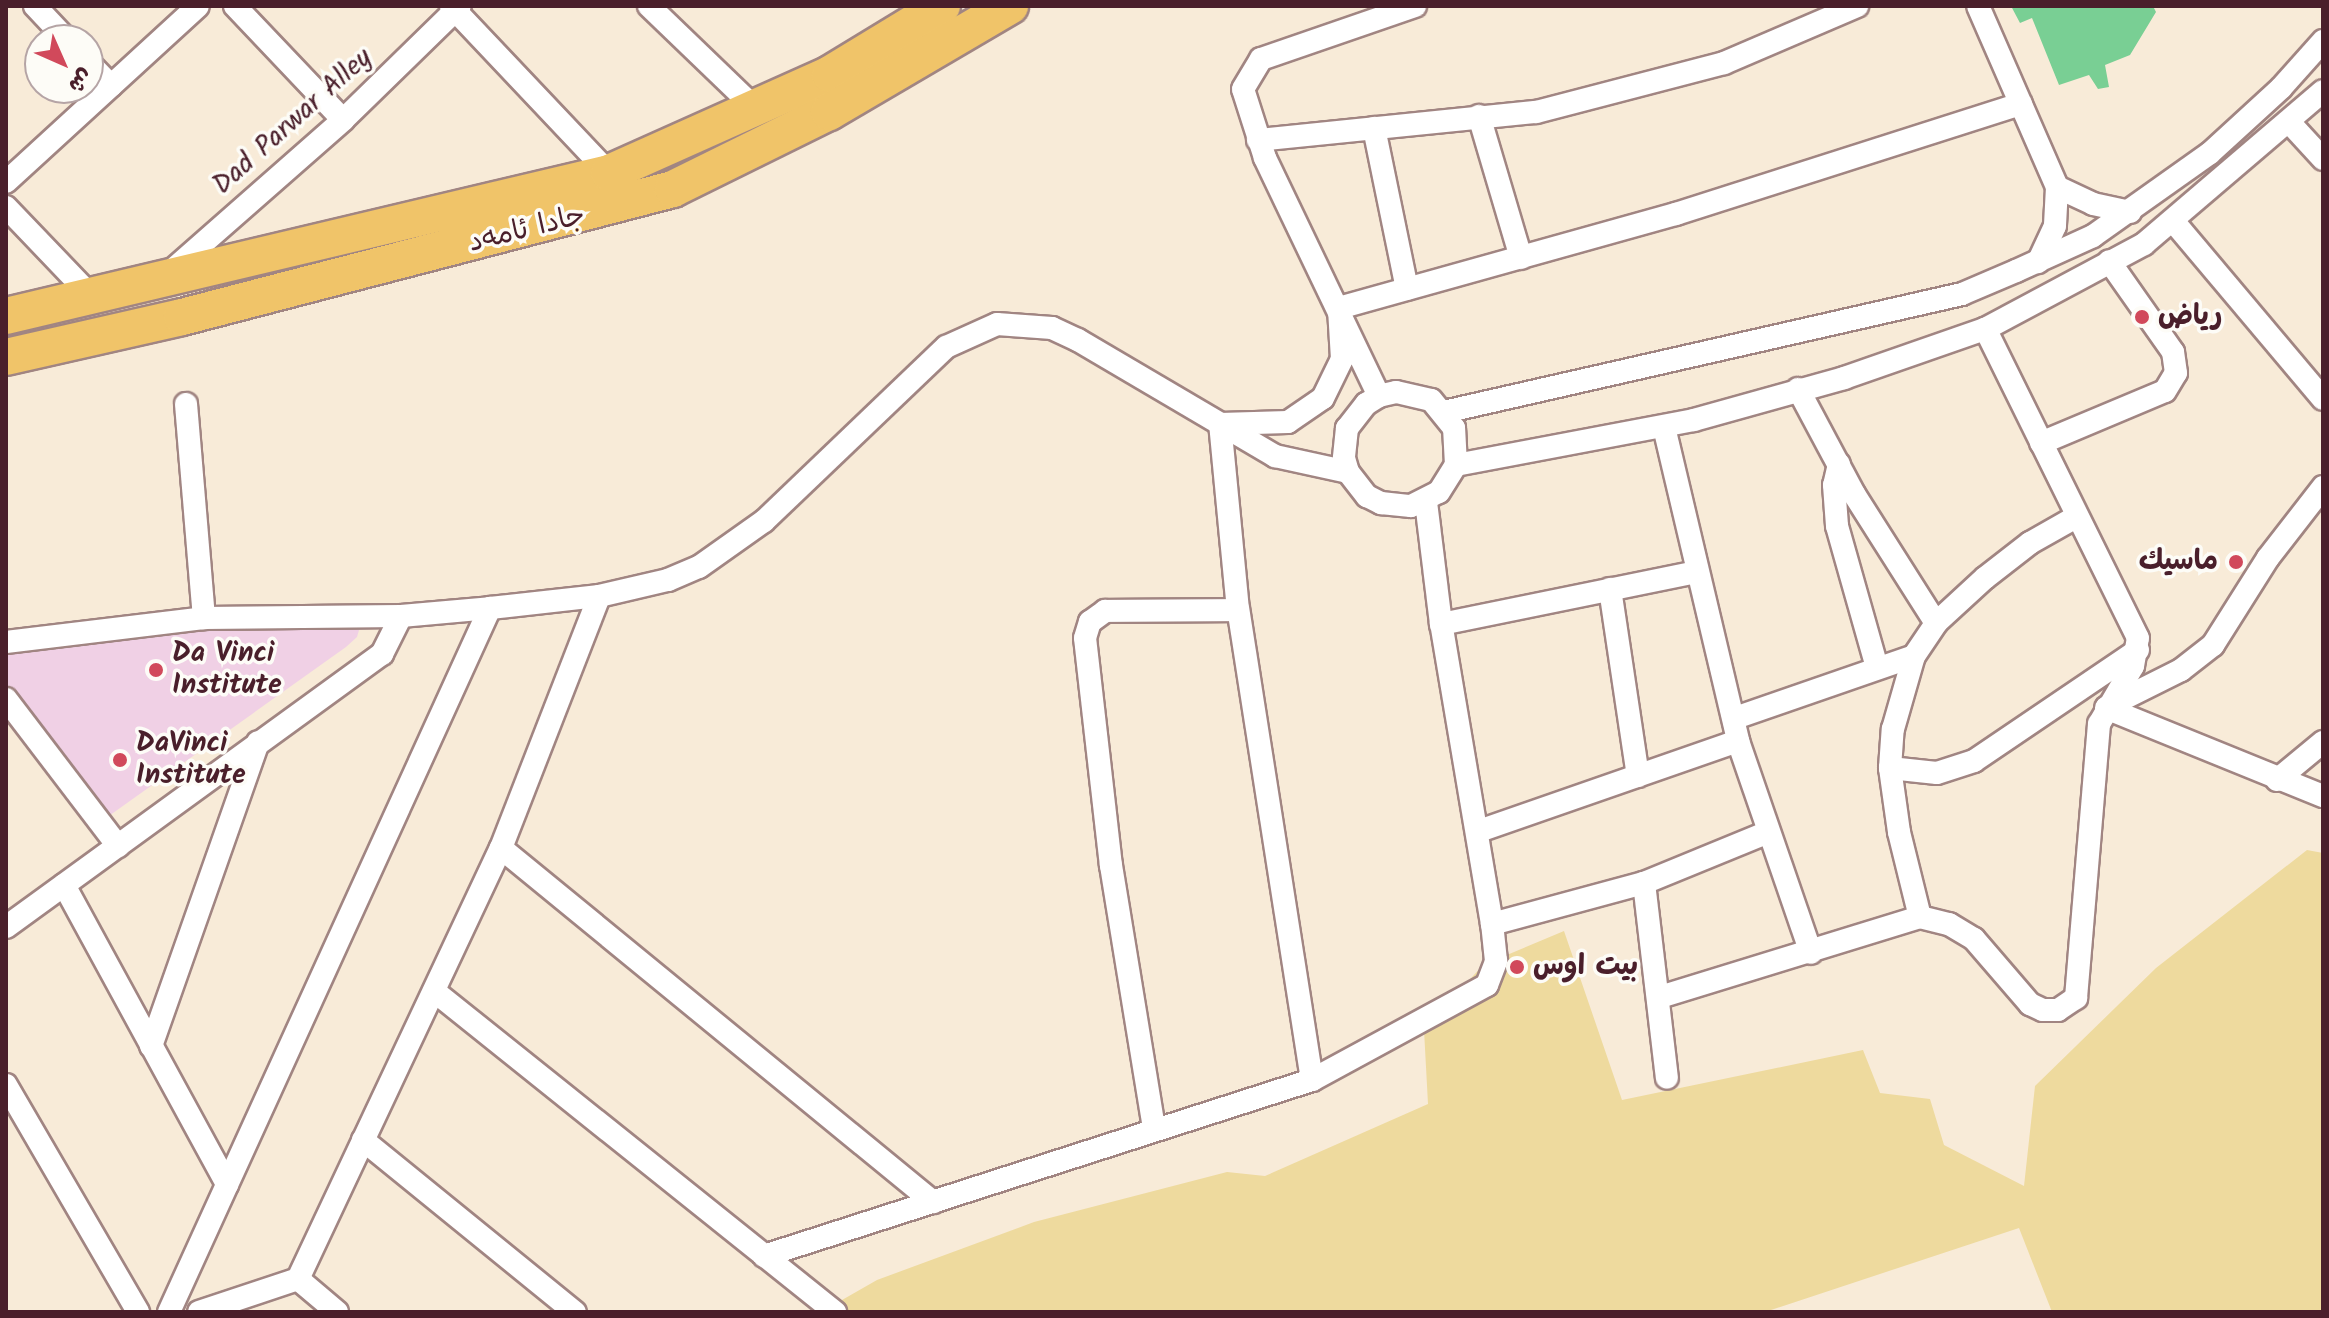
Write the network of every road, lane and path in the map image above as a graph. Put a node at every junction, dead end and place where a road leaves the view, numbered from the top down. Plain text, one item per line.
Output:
1 (35, 6) edge
2 (198, 6) edge
3 (235, 6) edge
4 (649, 6) edge
5 (942, 6) edge
6 (1010, 6) edge
7 (1415, 6) edge
8 (1857, 6) edge
9 (1978, 6) edge
10 (456, 8) edge
11 (52, 24) edge
12 (2323, 41) edge
13 (104, 79) edge
14 (111, 86) junction
15 (2323, 91) edge
16 (2021, 104) junction
17 (757, 110) junction
18 (1479, 116) junction
19 (343, 120) junction
20 (2289, 122) junction
21 (1374, 128) junction
22 (1258, 140) junction
23 (2323, 159) edge
24 (609, 173) junction
25 (6, 182) edge
26 (2057, 187) junction
27 (6, 207) edge
28 (2130, 212) junction
29 (2174, 222) junction
30 (1521, 258) junction
31 (2109, 261) junction
32 (2038, 262) junction
33 (163, 279) junction
34 (1407, 289) junction
35 (91, 296) junction
36 (1339, 308) junction
37 (6, 316) edge
38 (1985, 329) junction
39 (6, 357) edge
40 (1798, 389) junction
41 (1379, 396) junction
42 (2323, 399) edge
43 (186, 404) dead end
44 (1444, 412) junction
45 (1220, 424) junction
46 (1664, 427) junction
47 (2041, 443) junction
48 (1839, 464) junction
49 (1456, 465) junction
50 (1348, 472) junction
51 (2323, 487) edge
52 (1426, 501) junction
53 (2076, 517) junction
54 (1697, 572) junction
55 (1610, 589) junction
56 (599, 596) junction
57 (490, 608) junction
58 (1238, 610) junction
59 (401, 616) junction
60 (204, 618) junction
61 (1936, 623) junction
62 (1441, 624) junction
63 (6, 642) edge
64 (2138, 650) junction
65 (1914, 656) junction
66 (1877, 667) junction
67 (6, 699) edge
68 (2106, 708) junction
69 (1735, 718) junction
70 (1738, 741) junction
71 (258, 742) junction
72 (2323, 742) edge
73 (1890, 768) junction
74 (1638, 776) junction
75 (2277, 780) junction
76 (2323, 796) edge
77 (1479, 831) junction
78 (1766, 833) junction
79 (118, 846) junction
80 (501, 848) junction
81 (1644, 883) junction
82 (64, 885) junction
83 (1920, 917) junction
84 (1492, 924) junction
85 (6, 927) edge
86 (1811, 953) junction
87 (434, 991) junction
88 (1660, 997) junction
89 (151, 1046) junction
90 (1667, 1078) dead end
91 (1312, 1080) junction
92 (6, 1085) edge
93 (1154, 1128) junction
94 (363, 1140) junction
95 (227, 1184) junction
96 (933, 1202) junction
97 (764, 1256) junction
98 (298, 1279) junction
99 (224, 1308) edge
100 (138, 1312) edge
101 (169, 1312) edge
102 (199, 1312) edge
103 (337, 1312) edge
104 (575, 1312) edge
105 (835, 1312) edge

1 - 11 street
2 - 14 street
3 - 19 street
4 - 17 street
5 - 17 main road, جادا ئامەد
6 - 39 main road, جادا ئامەد
7 - 22 street
8 - 18 street
9 - 16 street
10 - 19 street, Dad Parwar Alley
10 - 24 street
12 - 28 street
13 - 14 street
14 - 25 street
15 - 20 street
16 - 26 street
16 - 30 street
17 - 24 main road, جادا ئامەد
18 - 21 street
18 - 30 street
19 - 33 street, Dad Parwar Alley
20 - 23 street
20 - 29 street
21 - 22 street
21 - 34 street
22 - 36 street
24 - 33 main road, جادا ئامەد
26 - 28 street
26 - 32 street
27 - 35 street
28 - 32 street
29 - 31 street
29 - 42 street
30 - 34 street
31 - 38 street
31 - 47 street
32 - 44 street
33 - 35 main road, جادا ئامەد
34 - 36 street
35 - 37 main road, جادا ئامەد
36 - 41 street
36 - 45 street
38 - 40 street
38 - 47 street
40 - 46 street
40 - 48 street
41 - 44 street
41 - 50 street
43 - 60 street
44 - 49 street
45 - 50 street
45 - 56 street
45 - 58 street
46 - 49 street
46 - 54 street
47 - 53 street
48 - 61 street
48 - 66 street
49 - 52 street
50 - 52 street
51 - 68 street
52 - 62 street
53 - 61 street
53 - 64 street
54 - 55 street
54 - 69 street
55 - 62 street
55 - 74 street
56 - 57 street
56 - 80 street
57 - 59 street
57 - 95 street
58 - 91 street
58 - 93 street
59 - 60 street
59 - 71 street
60 - 63 street
61 - 65 street
62 - 77 street
64 - 68 street
64 - 73 street
65 - 66 street
65 - 73 street
66 - 69 street
67 - 79 street
68 - 75 street
68 - 83 street
69 - 70 street
70 - 74 street
70 - 78 street
71 - 79 street
71 - 89 street
72 - 75 street
73 - 83 street
74 - 77 street
75 - 76 street
77 - 84 street
78 - 81 street
78 - 86 street
79 - 82 street
80 - 87 street
80 - 96 street
81 - 84 street
81 - 88 street
82 - 85 street
82 - 89 street
83 - 86 street
84 - 91 street
86 - 88 street
87 - 94 street
87 - 97 street
88 - 90 street
89 - 95 street
91 - 93 street
92 - 100 street
93 - 96 street
94 - 98 street
94 - 104 street
95 - 101 street
96 - 97 street
97 - 105 street
98 - 99 street
98 - 103 street
99 - 102 street

